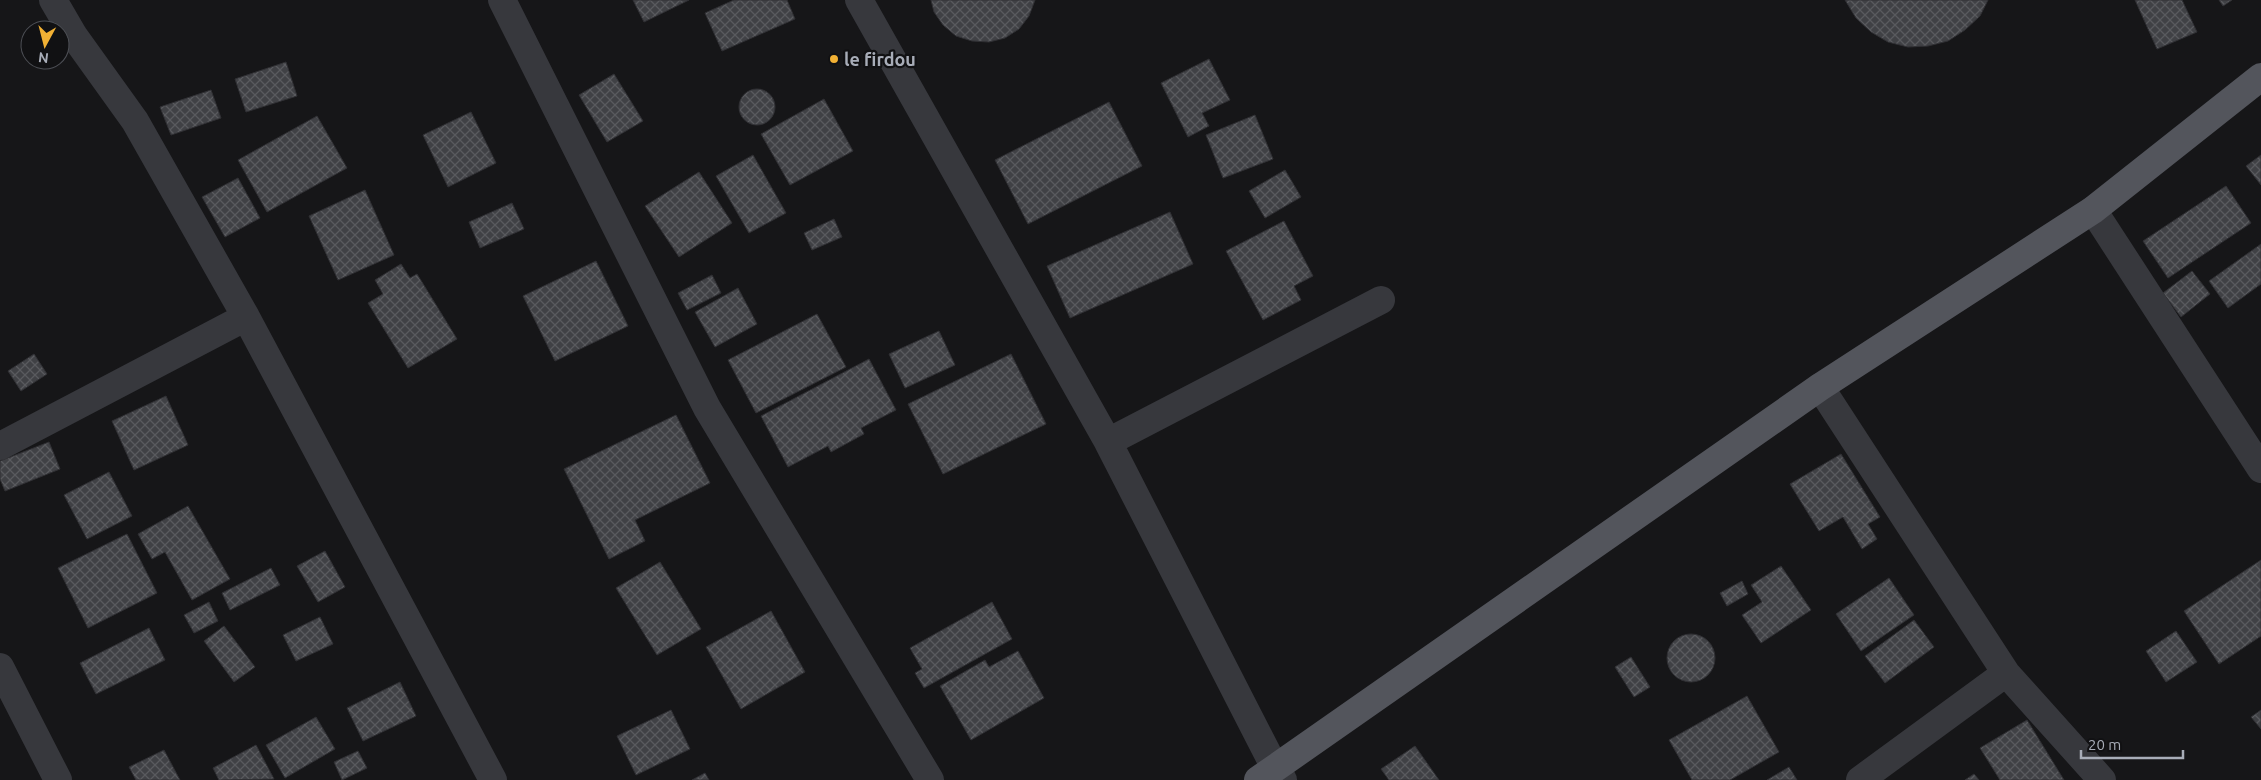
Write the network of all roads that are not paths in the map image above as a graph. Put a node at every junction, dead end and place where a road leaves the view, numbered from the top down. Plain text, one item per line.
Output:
1 (53, 0) edge
2 (502, 0) edge
3 (859, 0) edge
4 (2261, 76) edge
5 (2093, 210) junction
6 (1381, 300) dead end
7 (246, 317) junction
8 (1820, 387) junction
9 (1108, 442) junction
10 (0, 446) edge
11 (2261, 469) edge
12 (0, 667) edge
13 (2006, 673) junction
14 (1272, 776) edge
15 (58, 780) edge
16 (493, 780) edge
17 (930, 780) edge
18 (1860, 780) edge
19 (2102, 780) edge

1 - 7 street
2 - 17 street
3 - 9 street
4 - 5 main road
5 - 8 main road
5 - 11 street
6 - 9 street
7 - 10 street
7 - 16 street
8 - 13 street
8 - 14 main road
9 - 14 street
12 - 15 street
13 - 18 street
13 - 19 street

